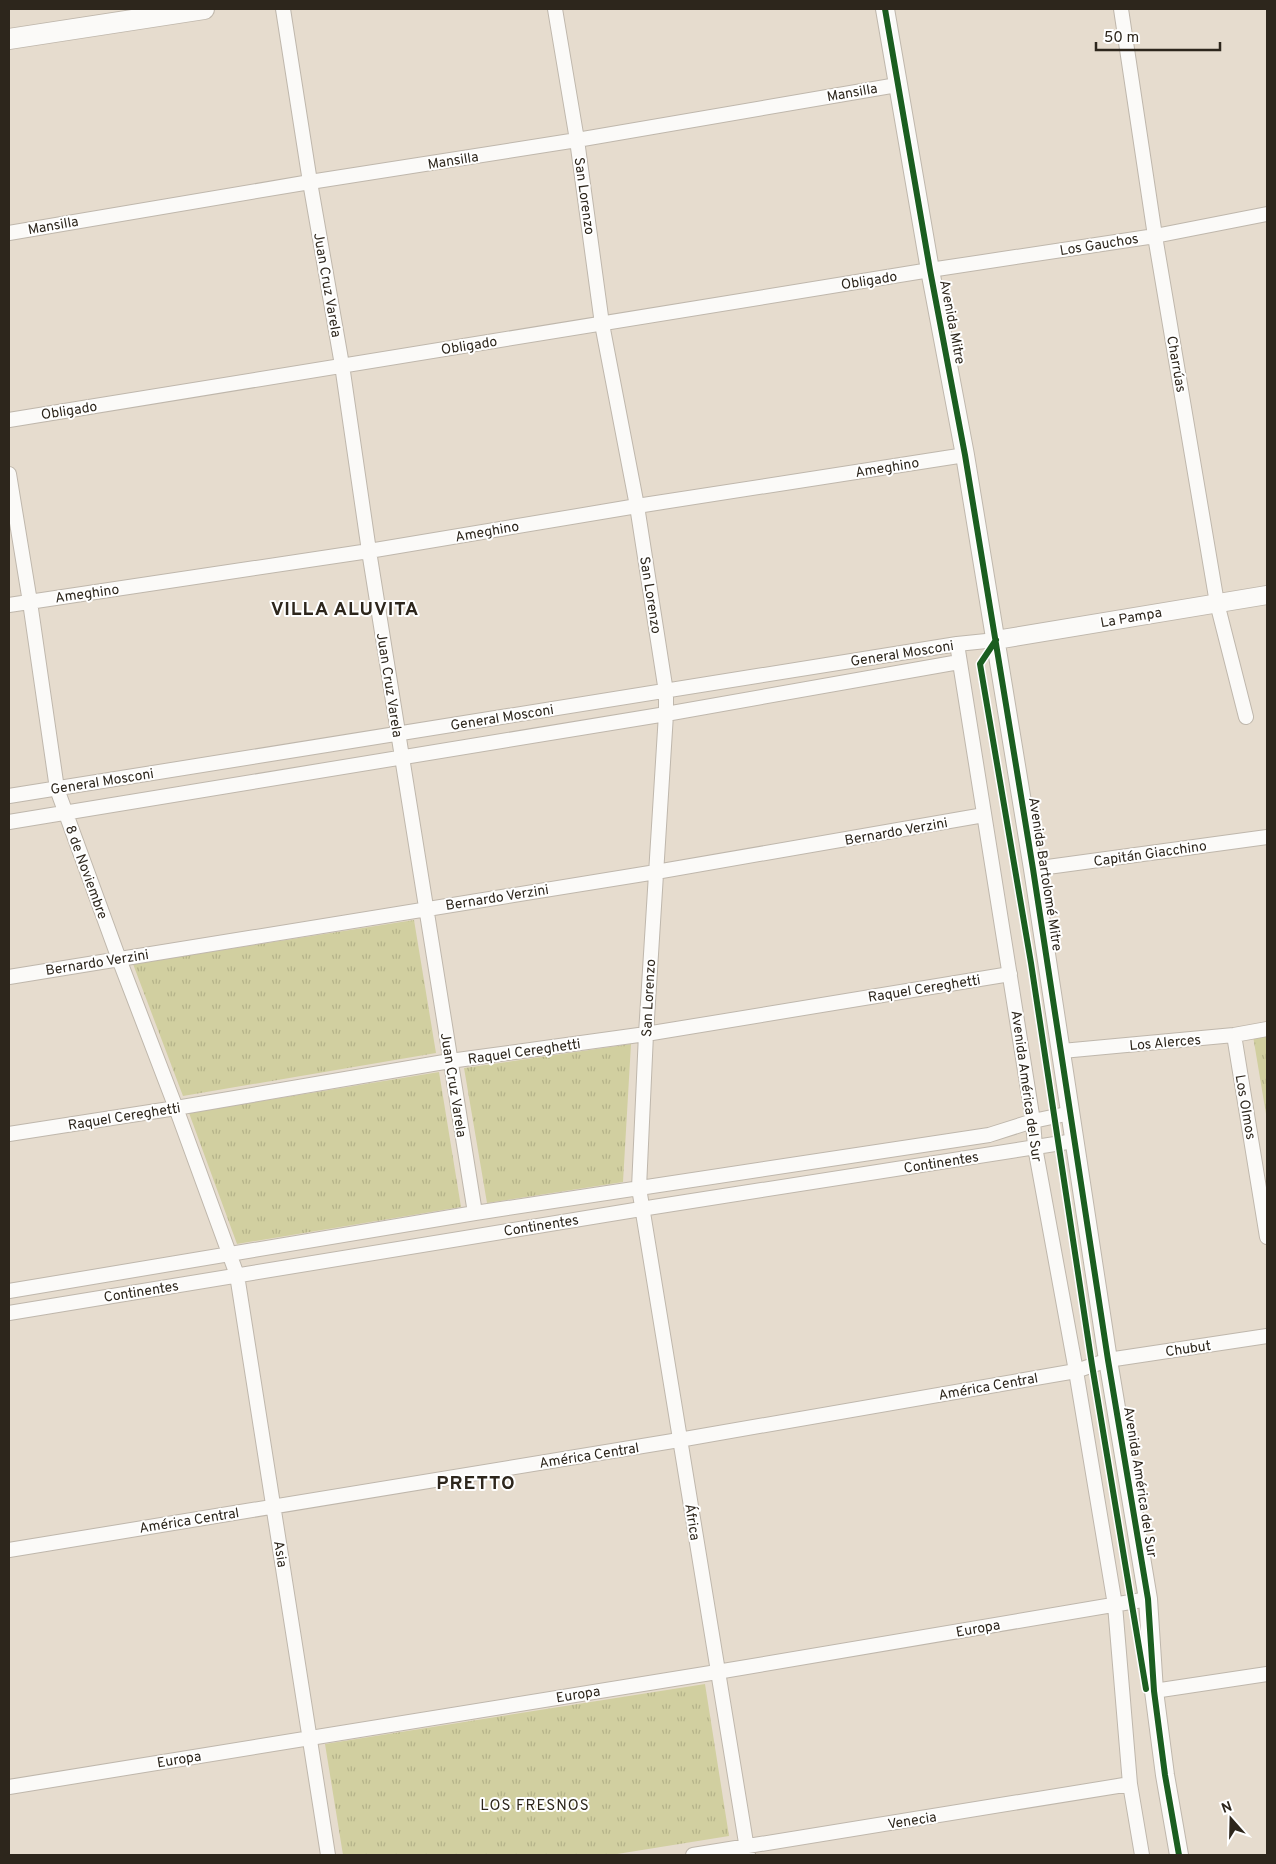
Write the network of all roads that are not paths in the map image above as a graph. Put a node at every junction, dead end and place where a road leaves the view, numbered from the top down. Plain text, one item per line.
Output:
1 (204, 9) edge
2 (283, 9) edge
3 (554, 9) edge
4 (885, 9) edge
5 (1121, 9) edge
6 (9, 39) edge
7 (897, 85) junction
8 (577, 140) junction
9 (310, 182) junction
10 (1267, 214) edge
11 (9, 233) edge
12 (1155, 236) junction
13 (930, 270) junction
14 (602, 324) junction
15 (342, 365) junction
16 (9, 420) edge
17 (966, 455) junction
18 (9, 474) edge
19 (637, 506) junction
20 (368, 552) junction
21 (1267, 595) edge
22 (30, 602) junction
23 (1217, 603) junction
24 (9, 605) edge
25 (996, 640) junction
26 (957, 644) junction
27 (959, 662) junction
28 (666, 692) junction
29 (666, 714) junction
30 (1246, 717) dead end
31 (397, 733) junction
32 (402, 758) junction
33 (57, 789) junction
34 (9, 796) edge
35 (66, 814) junction
36 (984, 816) junction
37 (9, 822) edge
38 (1267, 837) edge
39 (1033, 869) junction
40 (656, 872) junction
41 (427, 908) junction
42 (118, 959) junction
43 (1010, 974) junction
44 (9, 977) edge
45 (1267, 1029) edge
46 (646, 1034) junction
47 (1234, 1036) junction
48 (1062, 1051) junction
49 (450, 1062) junction
50 (176, 1108) junction
51 (1072, 1113) junction
52 (1033, 1121) junction
53 (9, 1134) edge
54 (1074, 1141) junction
55 (1035, 1148) junction
56 (1261, 1159) edge
57 (639, 1188) junction
58 (641, 1208) junction
59 (476, 1213) junction
60 (1267, 1237) edge
61 (229, 1254) junction
62 (237, 1276) junction
63 (9, 1291) edge
64 (9, 1313) edge
65 (1267, 1336) edge
66 (1108, 1360) junction
67 (1076, 1371) junction
68 (679, 1440) junction
69 (273, 1507) junction
70 (9, 1550) edge
71 (1148, 1599) junction
72 (1115, 1605) junction
73 (717, 1672) junction
74 (1267, 1674) edge
75 (1154, 1691) junction
76 (310, 1737) junction
77 (1130, 1784) junction
78 (9, 1787) edge
79 (747, 1851) edge
80 (328, 1855) edge
81 (693, 1855) edge
82 (1142, 1855) edge
83 (1179, 1855) edge

1 - 6 main road
2 - 9 street, Juan Cruz Varela
3 - 8 street, San Lorenzo
4 - 7 street, Avenida Mitre
5 - 12 street, Charrúas
7 - 8 street, Mansilla
7 - 13 street, Avenida Mitre
8 - 9 street, Mansilla
8 - 14 street, San Lorenzo
9 - 11 street, Mansilla
9 - 15 street, Juan Cruz Varela
10 - 12 street, Los Gauchos
12 - 13 street, Los Gauchos
12 - 23 street, Charrúas
13 - 14 street, Obligado
13 - 17 street, Avenida Mitre
14 - 15 street, Obligado
14 - 19 street, San Lorenzo
15 - 16 street, Obligado
15 - 20 street, Juan Cruz Varela
17 - 19 street, Ameghino
17 - 25 street, Avenida Mitre
18 - 22 street, 8 de Noviembre
19 - 20 street, Ameghino
19 - 28 street, San Lorenzo
20 - 22 street, Ameghino
20 - 31 street, Juan Cruz Varela
21 - 23 street, La Pampa
22 - 24 street, Ameghino
22 - 33 street, 8 de Noviembre
23 - 25 street, La Pampa
23 - 30 street, Charrúas
25 - 26 street, General Mosconi
25 - 39 street, Avenida Bartolomé Mitre
26 - 27 street, Avenida América del Sur
26 - 28 street, General Mosconi
27 - 29 street, General Mosconi
27 - 36 street, Avenida América del Sur
28 - 29 street, San Lorenzo
28 - 31 street, General Mosconi
29 - 32 street, General Mosconi
29 - 40 street, San Lorenzo
31 - 32 street, Juan Cruz Varela
31 - 33 street, General Mosconi
32 - 35 street, General Mosconi
32 - 41 street, Juan Cruz Varela
33 - 34 street, General Mosconi
33 - 35 street, 8 de Noviembre
35 - 37 street, General Mosconi
35 - 42 street, 8 de Noviembre
36 - 40 street, Bernardo Verzini
36 - 43 street, Avenida América del Sur
38 - 39 street, Capitán Giacchino
39 - 48 street, Avenida Bartolomé Mitre
40 - 41 street, Bernardo Verzini
40 - 46 street, San Lorenzo
41 - 42 street, Bernardo Verzini
41 - 49 street, Juan Cruz Varela
42 - 44 street, Bernardo Verzini
42 - 50 street, 8 de Noviembre
43 - 46 street, Raquel Cereghetti
43 - 52 street, Avenida América del Sur
45 - 47 street, Los Alerces
46 - 49 street, Raquel Cereghetti
46 - 57 street, San Lorenzo
47 - 48 street, Los Alerces
47 - 56 street, Los Olmos
48 - 51 street, Avenida Bartolomé Mitre
49 - 50 street, Raquel Cereghetti
49 - 59 street, Juan Cruz Varela
50 - 53 street, Raquel Cereghetti
50 - 61 street, 8 de Noviembre
51 - 52 street, Continentes
51 - 54 street, Avenida América del Sur
52 - 55 street, Avenida América del Sur
52 - 57 street, Continentes
54 - 55 street, Continentes
54 - 66 street, Avenida América del Sur
55 - 58 street, Continentes
55 - 67 street, Avenida América del Sur
56 - 60 street, Los Olmos
57 - 58 street, África
57 - 59 street, Continentes
58 - 62 street, Continentes
58 - 68 street, África
59 - 61 street, Continentes
61 - 62 street, Asia
61 - 63 street, Continentes
62 - 64 street, Continentes
62 - 69 street, Asia
65 - 66 street, Chubut
66 - 67 street, América Central
66 - 71 street, Avenida América del Sur
67 - 68 street, América Central
67 - 72 street, Avenida América del Sur
68 - 69 street, América Central
68 - 73 street, África
69 - 70 street, América Central
69 - 76 street, Asia
71 - 72 street, Europa
71 - 75 street, Avenida América del Sur
72 - 73 street, Europa
72 - 77 street, Avenida América del Sur
73 - 76 street, Europa
73 - 79 street, África
74 - 75 street
75 - 83 street, Avenida América del Sur
76 - 78 street, Europa
76 - 80 street, Asia
77 - 79 street, Venecia
77 - 82 street, Avenida América del Sur
79 - 81 street, Venecia

